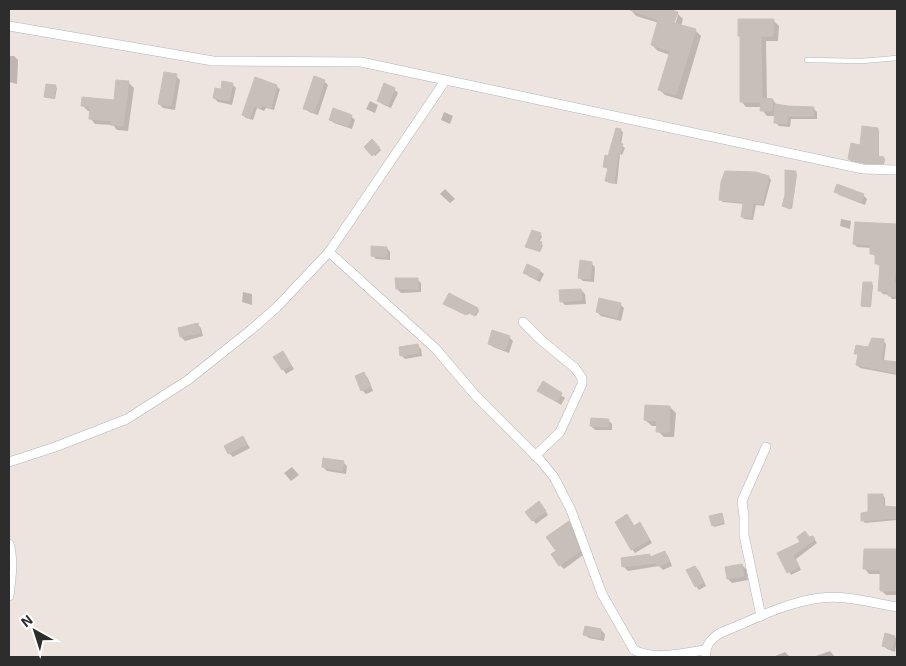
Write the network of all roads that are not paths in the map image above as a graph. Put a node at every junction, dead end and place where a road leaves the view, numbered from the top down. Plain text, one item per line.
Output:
1 (9, 26) edge
2 (897, 58) edge
3 (806, 60) dead end
4 (445, 81) junction
5 (897, 170) edge
6 (329, 252) junction
7 (523, 322) dead end
8 (766, 448) dead end
9 (536, 456) junction
10 (9, 462) edge
11 (9, 544) edge
12 (9, 596) edge
13 (897, 607) edge
14 (761, 616) junction
15 (705, 654) edge

1 - 4 street
2 - 3 lane
4 - 5 street
4 - 6 street
6 - 9 street
6 - 10 street
7 - 9 street
8 - 14 street
9 - 15 street
11 - 12 street
13 - 14 street
14 - 15 street

